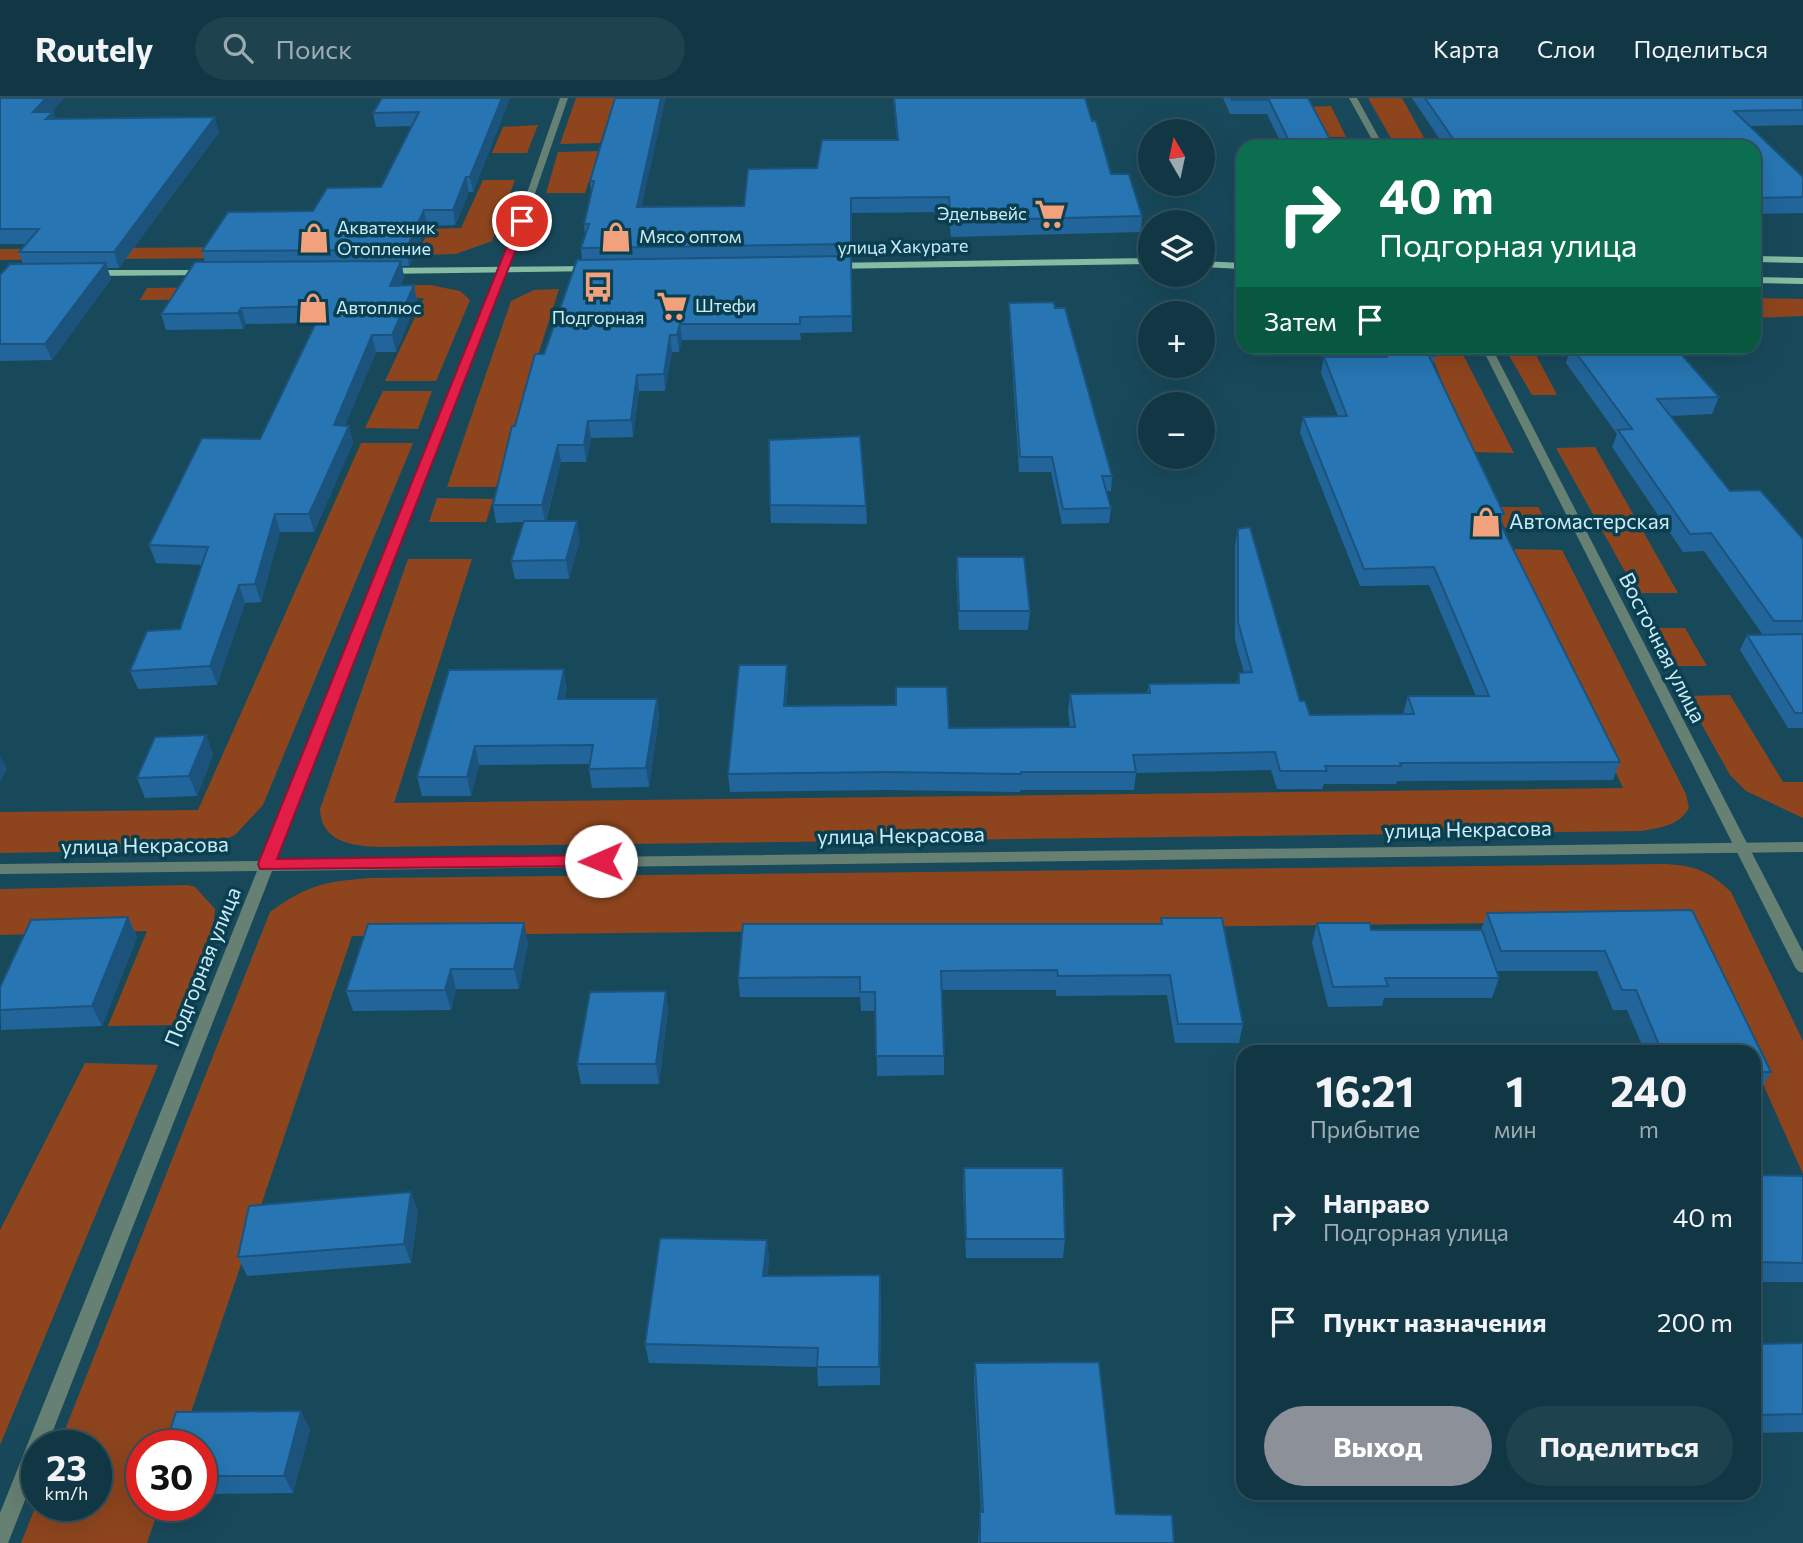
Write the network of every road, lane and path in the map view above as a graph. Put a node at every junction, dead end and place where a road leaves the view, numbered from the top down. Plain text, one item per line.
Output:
1 (564, 98) edge
2 (1353, 98) edge
3 (1376, 140) edge
4 (1236, 257) edge
5 (1215, 258) edge
6 (1761, 259) edge
7 (1803, 260) edge
8 (1138, 262) edge
9 (1215, 265) edge
10 (820, 266) edge
11 (1236, 266) edge
12 (615, 269) edge
13 (503, 271) junction
14 (222, 272) edge
15 (361, 272) edge
16 (68, 274) edge
17 (1761, 280) edge
18 (1803, 281) edge
19 (1490, 354) edge
20 (1803, 847) edge
21 (1743, 848) junction
22 (266, 864) junction
23 (0, 869) edge
24 (1803, 967) edge
25 (0, 1538) edge

1 - 13 street, Подгорная улица
2 - 3 street
4 - 5 main road
6 - 7 main road
8 - 10 main road, улица Хакурате
9 - 11 main road
12 - 13 main road
13 - 15 main road
13 - 22 street, Подгорная улица
14 - 16 main road
17 - 18 main road
19 - 21 street, Восточная улица
20 - 21 street, улица Некрасова
21 - 22 street, улица Некрасова
21 - 24 street, Восточная улица
22 - 23 street, улица Некрасова
22 - 25 street, Подгорная улица

